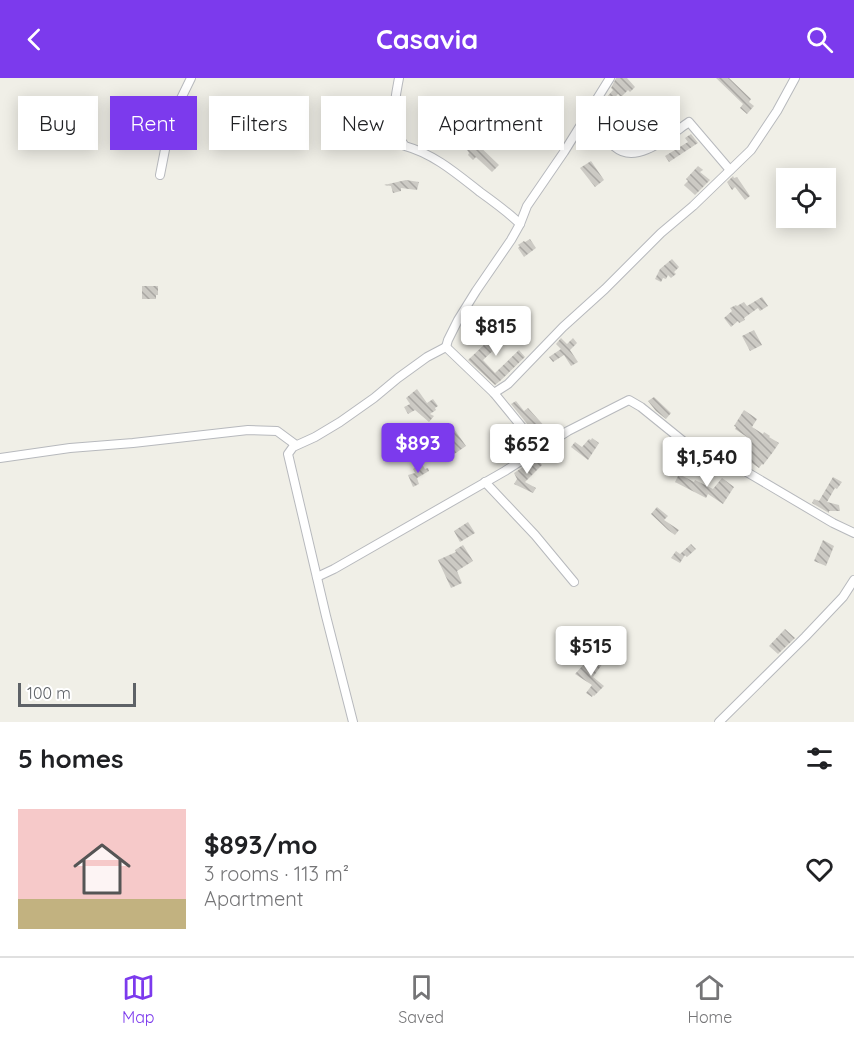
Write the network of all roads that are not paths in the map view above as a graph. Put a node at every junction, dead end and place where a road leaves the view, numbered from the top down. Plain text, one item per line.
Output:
1 (191, 78) edge
2 (399, 78) edge
3 (610, 78) edge
4 (795, 78) edge
5 (598, 96) edge
6 (680, 128) edge
7 (576, 131) edge
8 (619, 150) edge
9 (646, 150) edge
10 (730, 170) junction
11 (160, 175) dead end
12 (520, 224) junction
13 (447, 347) junction
14 (494, 393) junction
15 (296, 445) junction
16 (539, 448) junction
17 (0, 458) edge
18 (485, 482) junction
19 (854, 533) edge
20 (317, 577) junction
21 (854, 580) edge
22 (574, 582) dead end
23 (353, 722) edge
24 (719, 722) edge

1 - 11 street
2 - 12 street
3 - 5 street
4 - 10 street
6 - 10 street
7 - 12 street
8 - 9 street
10 - 14 street
12 - 13 street
13 - 14 street
13 - 15 street
14 - 16 street
15 - 17 street
15 - 20 street
16 - 18 street
16 - 19 street
18 - 20 street
18 - 22 street
20 - 23 street
21 - 24 street

